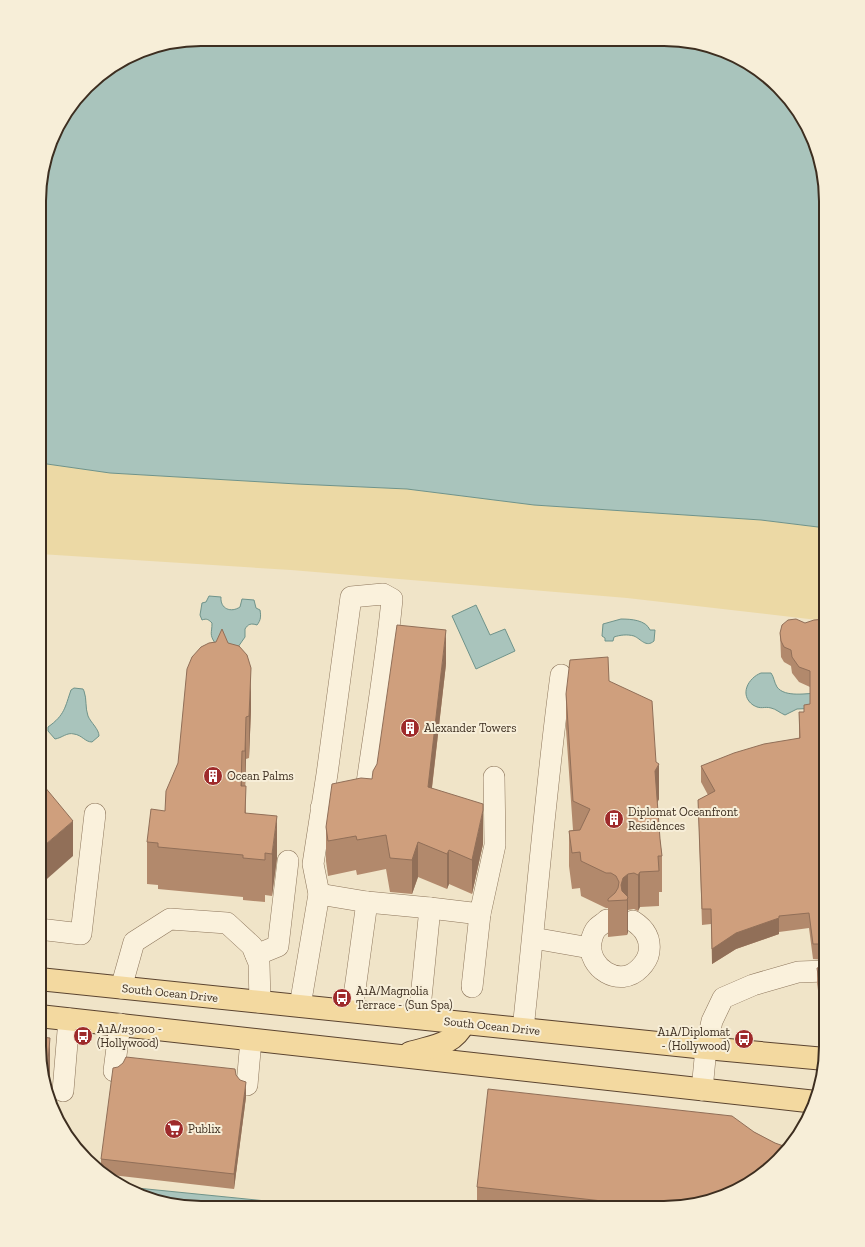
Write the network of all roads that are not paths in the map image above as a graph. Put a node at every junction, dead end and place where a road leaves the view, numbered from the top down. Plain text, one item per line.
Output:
1 (560, 675) dead end
2 (494, 777) dead end
3 (321, 808) junction
4 (95, 814) dead end
5 (288, 861) dead end
6 (320, 894) junction
7 (367, 902) junction
8 (430, 908) junction
9 (480, 914) junction
10 (607, 920) edge
11 (633, 921) dead end
12 (46, 930) edge
13 (533, 938) junction
14 (590, 948) junction
15 (256, 955) junction
16 (819, 971) edge
17 (46, 980) edge
18 (472, 987) dead end
19 (122, 988) junction
20 (260, 1002) junction
21 (300, 1006) junction
22 (352, 1011) junction
23 (46, 1017) edge
24 (419, 1018) junction
25 (69, 1019) junction
26 (464, 1023) junction
27 (120, 1024) junction
28 (522, 1029) junction
29 (251, 1040) junction
30 (46, 1041) edge
31 (68, 1043) junction
32 (706, 1048) junction
33 (399, 1056) junction
34 (819, 1058) edge
35 (114, 1071) edge
36 (247, 1085) edge
37 (702, 1090) junction
38 (63, 1091) dead end
39 (809, 1101) edge

1 - 13 lane
2 - 9 lane
3 - 3 lane
3 - 6 lane
4 - 12 lane
5 - 15 lane
6 - 7 lane
6 - 21 lane
7 - 8 lane
7 - 22 lane
8 - 9 lane
8 - 24 lane
9 - 18 lane
10 - 14 lane
11 - 14 lane
13 - 14 lane
13 - 28 lane
15 - 19 lane
15 - 20 lane
16 - 32 lane
17 - 19 main road, South Ocean Drive
19 - 20 main road, South Ocean Drive
20 - 21 main road, South Ocean Drive
21 - 22 main road, South Ocean Drive
22 - 24 main road, South Ocean Drive
23 - 25 main road
24 - 26 main road, South Ocean Drive
25 - 27 main road
25 - 31 lane
26 - 28 main road, South Ocean Drive
26 - 33 main road
27 - 29 main road
27 - 35 lane
28 - 32 main road, South Ocean Drive
29 - 33 main road
29 - 36 lane
30 - 31 lane
31 - 38 lane
32 - 34 main road, South Ocean Drive
32 - 37 lane
33 - 37 main road
37 - 39 main road

